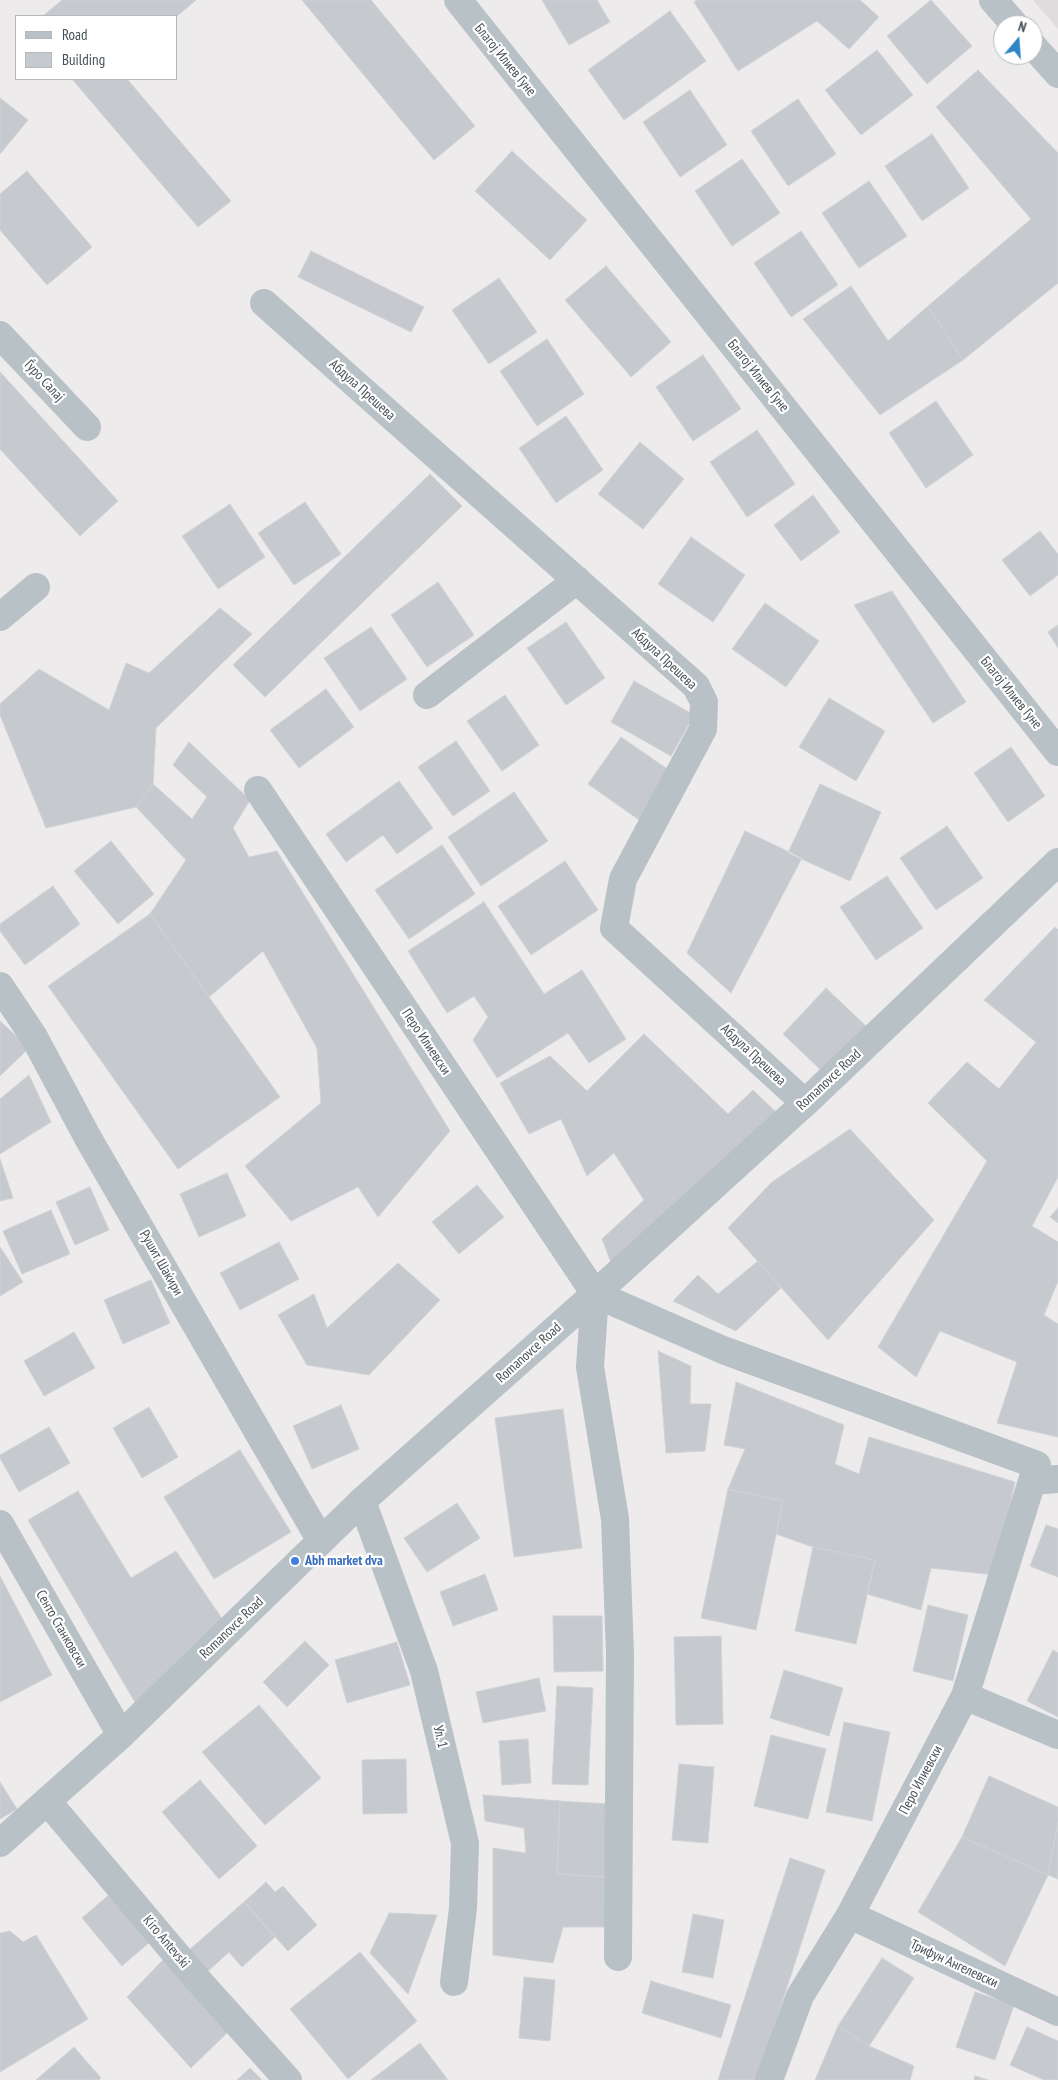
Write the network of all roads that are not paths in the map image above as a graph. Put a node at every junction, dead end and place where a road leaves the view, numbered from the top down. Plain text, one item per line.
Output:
1 (458, 0) edge
2 (993, 0) edge
3 (1006, 15) edge
4 (1043, 57) edge
5 (1058, 74) edge
6 (264, 303) dead end
7 (0, 335) edge
8 (87, 427) dead end
9 (577, 580) junction
10 (36, 587) dead end
11 (0, 617) edge
12 (426, 695) dead end
13 (1058, 752) edge
14 (258, 790) dead end
15 (1058, 862) edge
16 (0, 986) edge
17 (805, 1103) junction
18 (595, 1294) junction
19 (1042, 1475) edge
20 (362, 1501) junction
21 (0, 1524) edge
22 (321, 1542) junction
23 (965, 1696) junction
24 (1058, 1734) edge
25 (121, 1735) junction
26 (47, 1802) junction
27 (0, 1843) edge
28 (850, 1916) junction
29 (618, 1957) dead end
30 (454, 1982) dead end
31 (1058, 2012) edge
32 (288, 2080) edge
33 (769, 2080) edge

1 - 13 street, Благој Илиев Гуне
2 - 3 street
4 - 5 street
6 - 9 street, Абдула Прешева
7 - 8 street, Ѓуро Салај
9 - 12 street
9 - 17 street, Абдула Прешева
10 - 11 street
14 - 18 street, Перо Илиевски
15 - 17 street, Romanovce Road
16 - 22 street, Рушит Шаќири
17 - 18 street, Romanovce Road
18 - 19 street
18 - 20 street, Romanovce Road
18 - 29 street
19 - 23 street, Перо Илиевски
20 - 22 street, Romanovce Road
20 - 30 street, Ул. 1
21 - 25 street, Сенто Станковски
22 - 25 street, Romanovce Road
23 - 24 street
23 - 28 street, Перо Илиевски
25 - 26 street, Romanovce Road
26 - 27 street, Romanovce Road
26 - 32 street, Kiro Antevski
28 - 31 street, Трифун Ангелевски
28 - 33 street, Перо Илиевски

